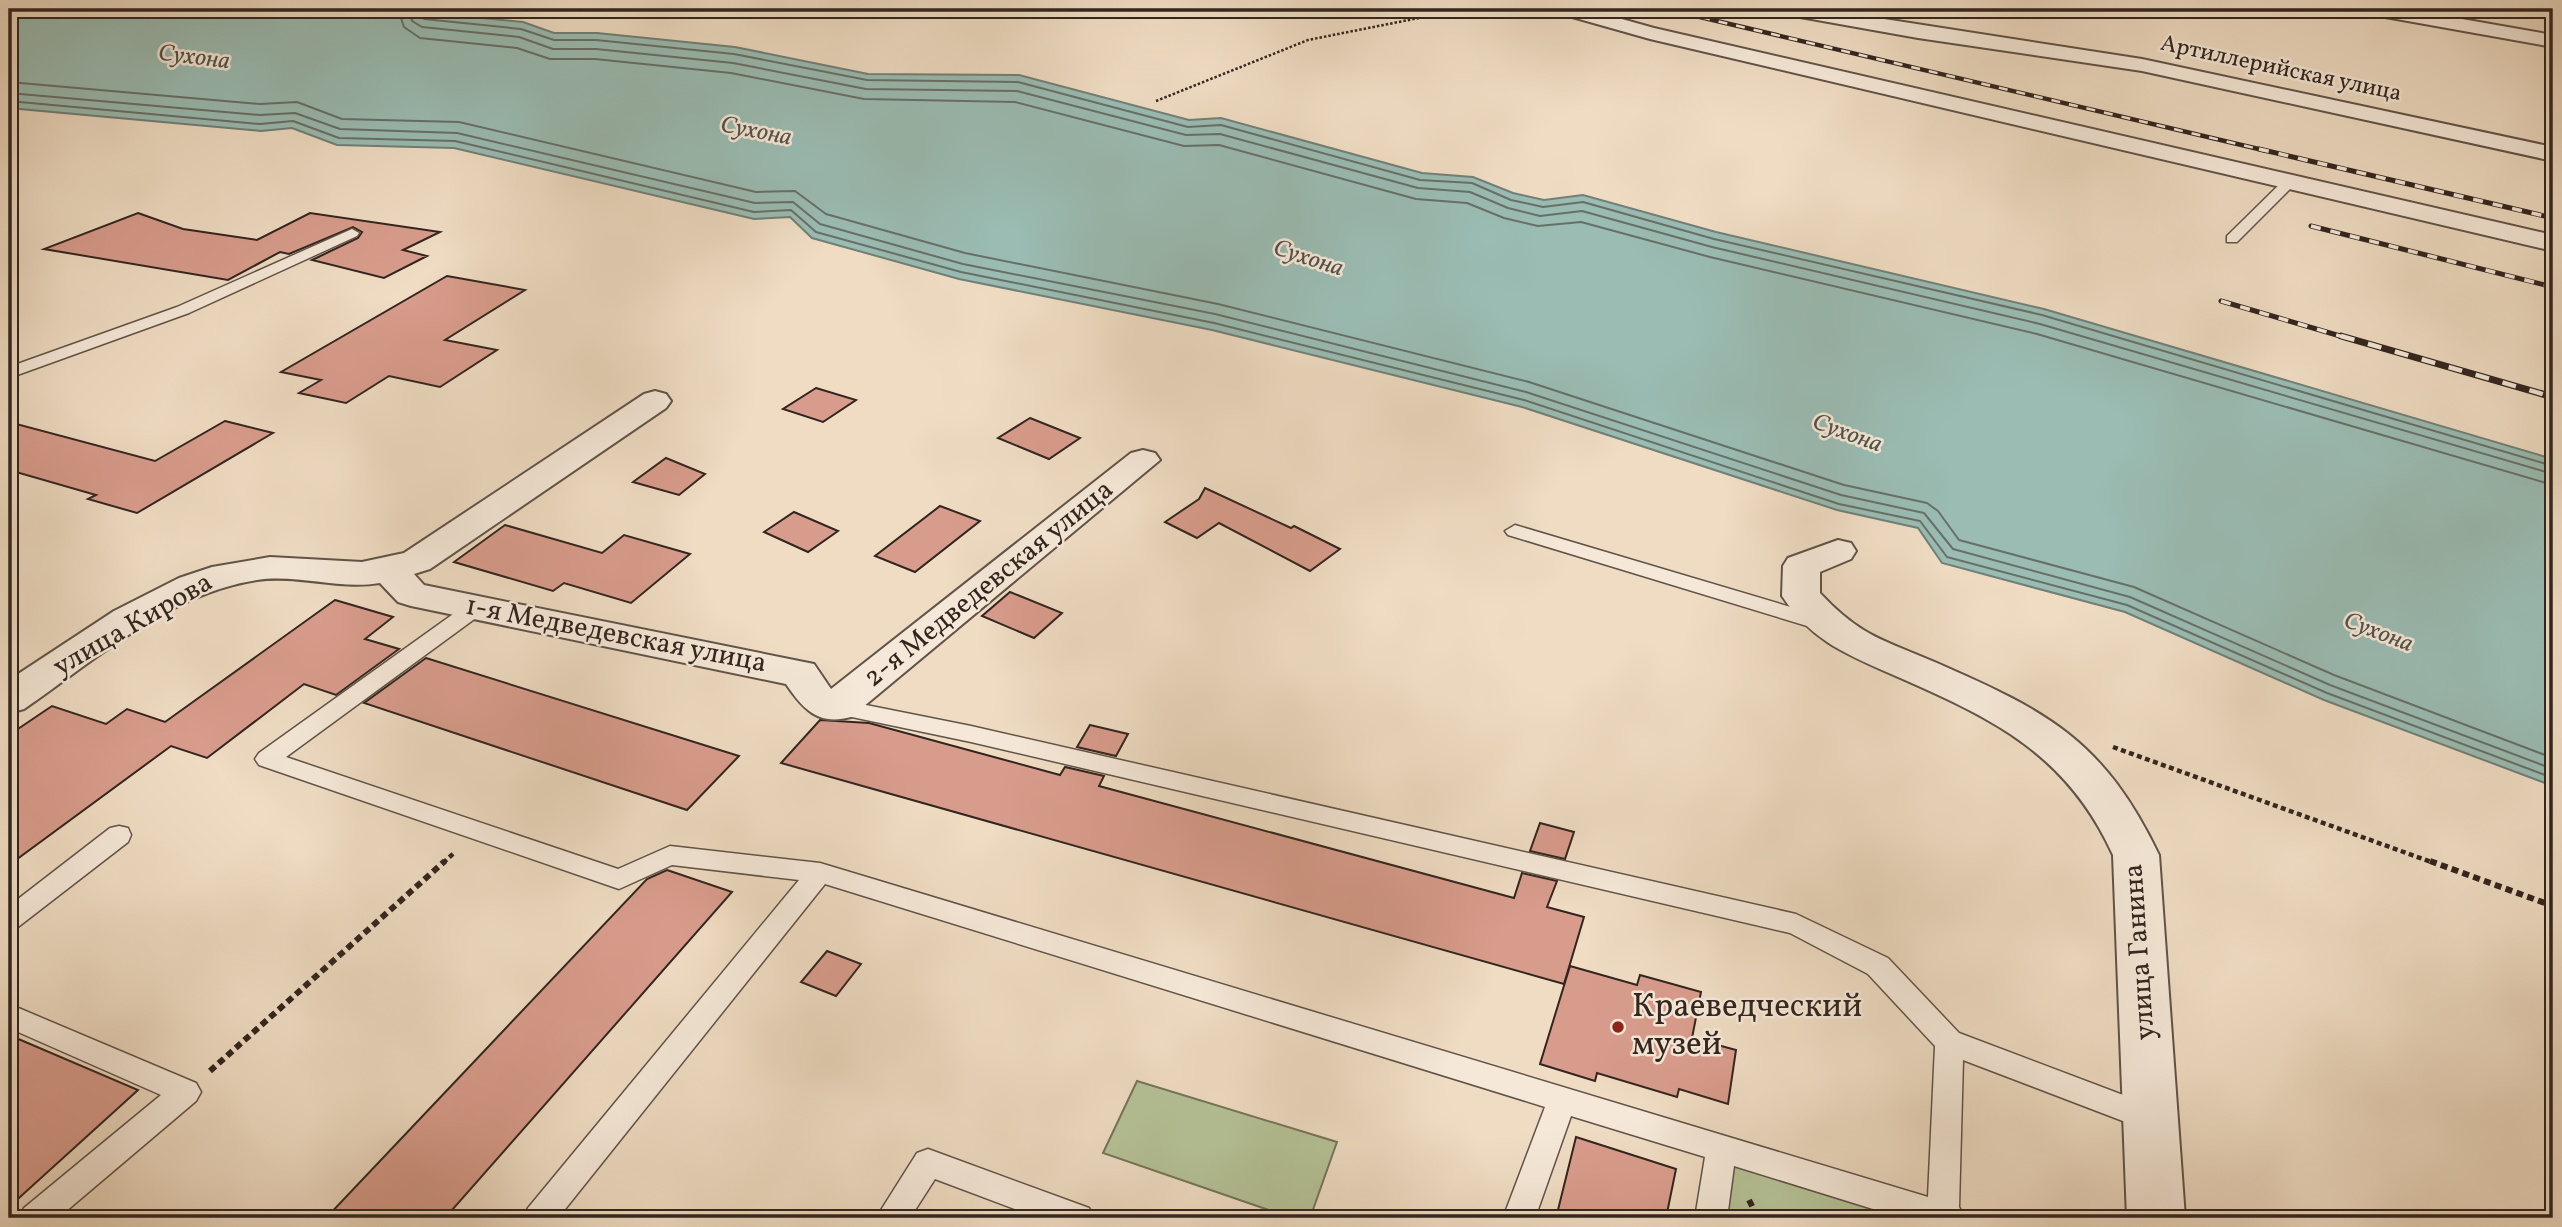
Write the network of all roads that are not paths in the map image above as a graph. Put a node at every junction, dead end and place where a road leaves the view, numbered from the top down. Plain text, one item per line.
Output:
1 (1565, 9) edge
2 (1789, 9) edge
3 (2374, 9) edge
4 (2553, 41) edge
5 (2553, 154) edge
6 (2292, 180) junction
7 (352, 233) dead end
8 (2232, 239) dead end
9 (2553, 243) edge
10 (9, 373) edge
11 (655, 401) dead end
12 (1143, 460) dead end
13 (1515, 531) dead end
14 (1838, 551) dead end
15 (390, 571) junction
16 (477, 607) junction
17 (1832, 627) junction
18 (9, 699) edge
19 (836, 707) junction
20 (119, 835) dead end
21 (820, 873) junction
22 (9, 920) edge
23 (9, 1016) edge
24 (1949, 1042) junction
25 (1562, 1100) junction
26 (2150, 1118) junction
27 (1721, 1149) junction
28 (1946, 1217) edge
29 (35, 1218) edge
30 (539, 1218) edge
31 (892, 1218) edge
32 (1079, 1218) edge
33 (1519, 1218) edge
34 (1711, 1218) edge
35 (2155, 1218) edge

1 - 6 street
2 - 5 street, Артиллерийская улица
3 - 4 street
6 - 8 lane
6 - 9 street
7 - 10 lane
11 - 15 street, улица Кирова
12 - 19 street, 2-я Медведевская улица
13 - 17 lane
14 - 17 street, улица Ганина
15 - 16 street, 1-я Медведевская улица
15 - 18 street, улица Кирова
16 - 19 street, 1-я Медведевская улица
16 - 21 lane
17 - 26 street, улица Ганина
19 - 24 lane
20 - 22 lane
21 - 25 lane
21 - 30 lane
23 - 29 lane
24 - 26 lane
24 - 28 lane
25 - 27 lane
25 - 33 lane
26 - 35 street, улица Ганина
27 - 28 lane
27 - 34 lane
31 - 32 lane

